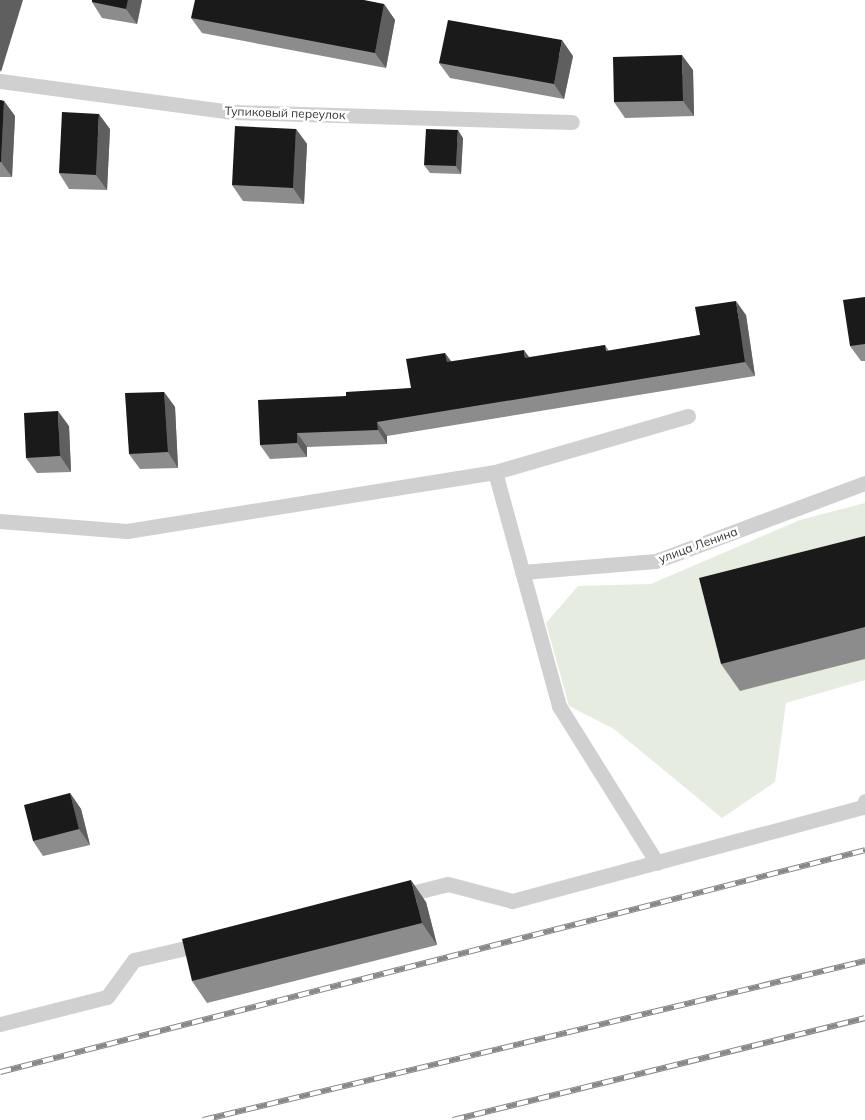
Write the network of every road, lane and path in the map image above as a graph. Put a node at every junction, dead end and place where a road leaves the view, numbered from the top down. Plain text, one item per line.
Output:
1 (0, 81) edge
2 (572, 122) dead end
3 (688, 416) dead end
4 (495, 472) junction
5 (865, 484) edge
6 (0, 521) edge
7 (522, 572) junction
8 (865, 801) edge
9 (657, 862) junction
10 (382, 900) edge
11 (220, 939) edge
12 (0, 1024) edge

1 - 2 lane, Тупиковый переулок
3 - 4 lane
4 - 6 lane
4 - 7 lane
5 - 7 lane, улица Ленина
7 - 9 lane
8 - 9 lane
9 - 10 lane
11 - 12 lane

